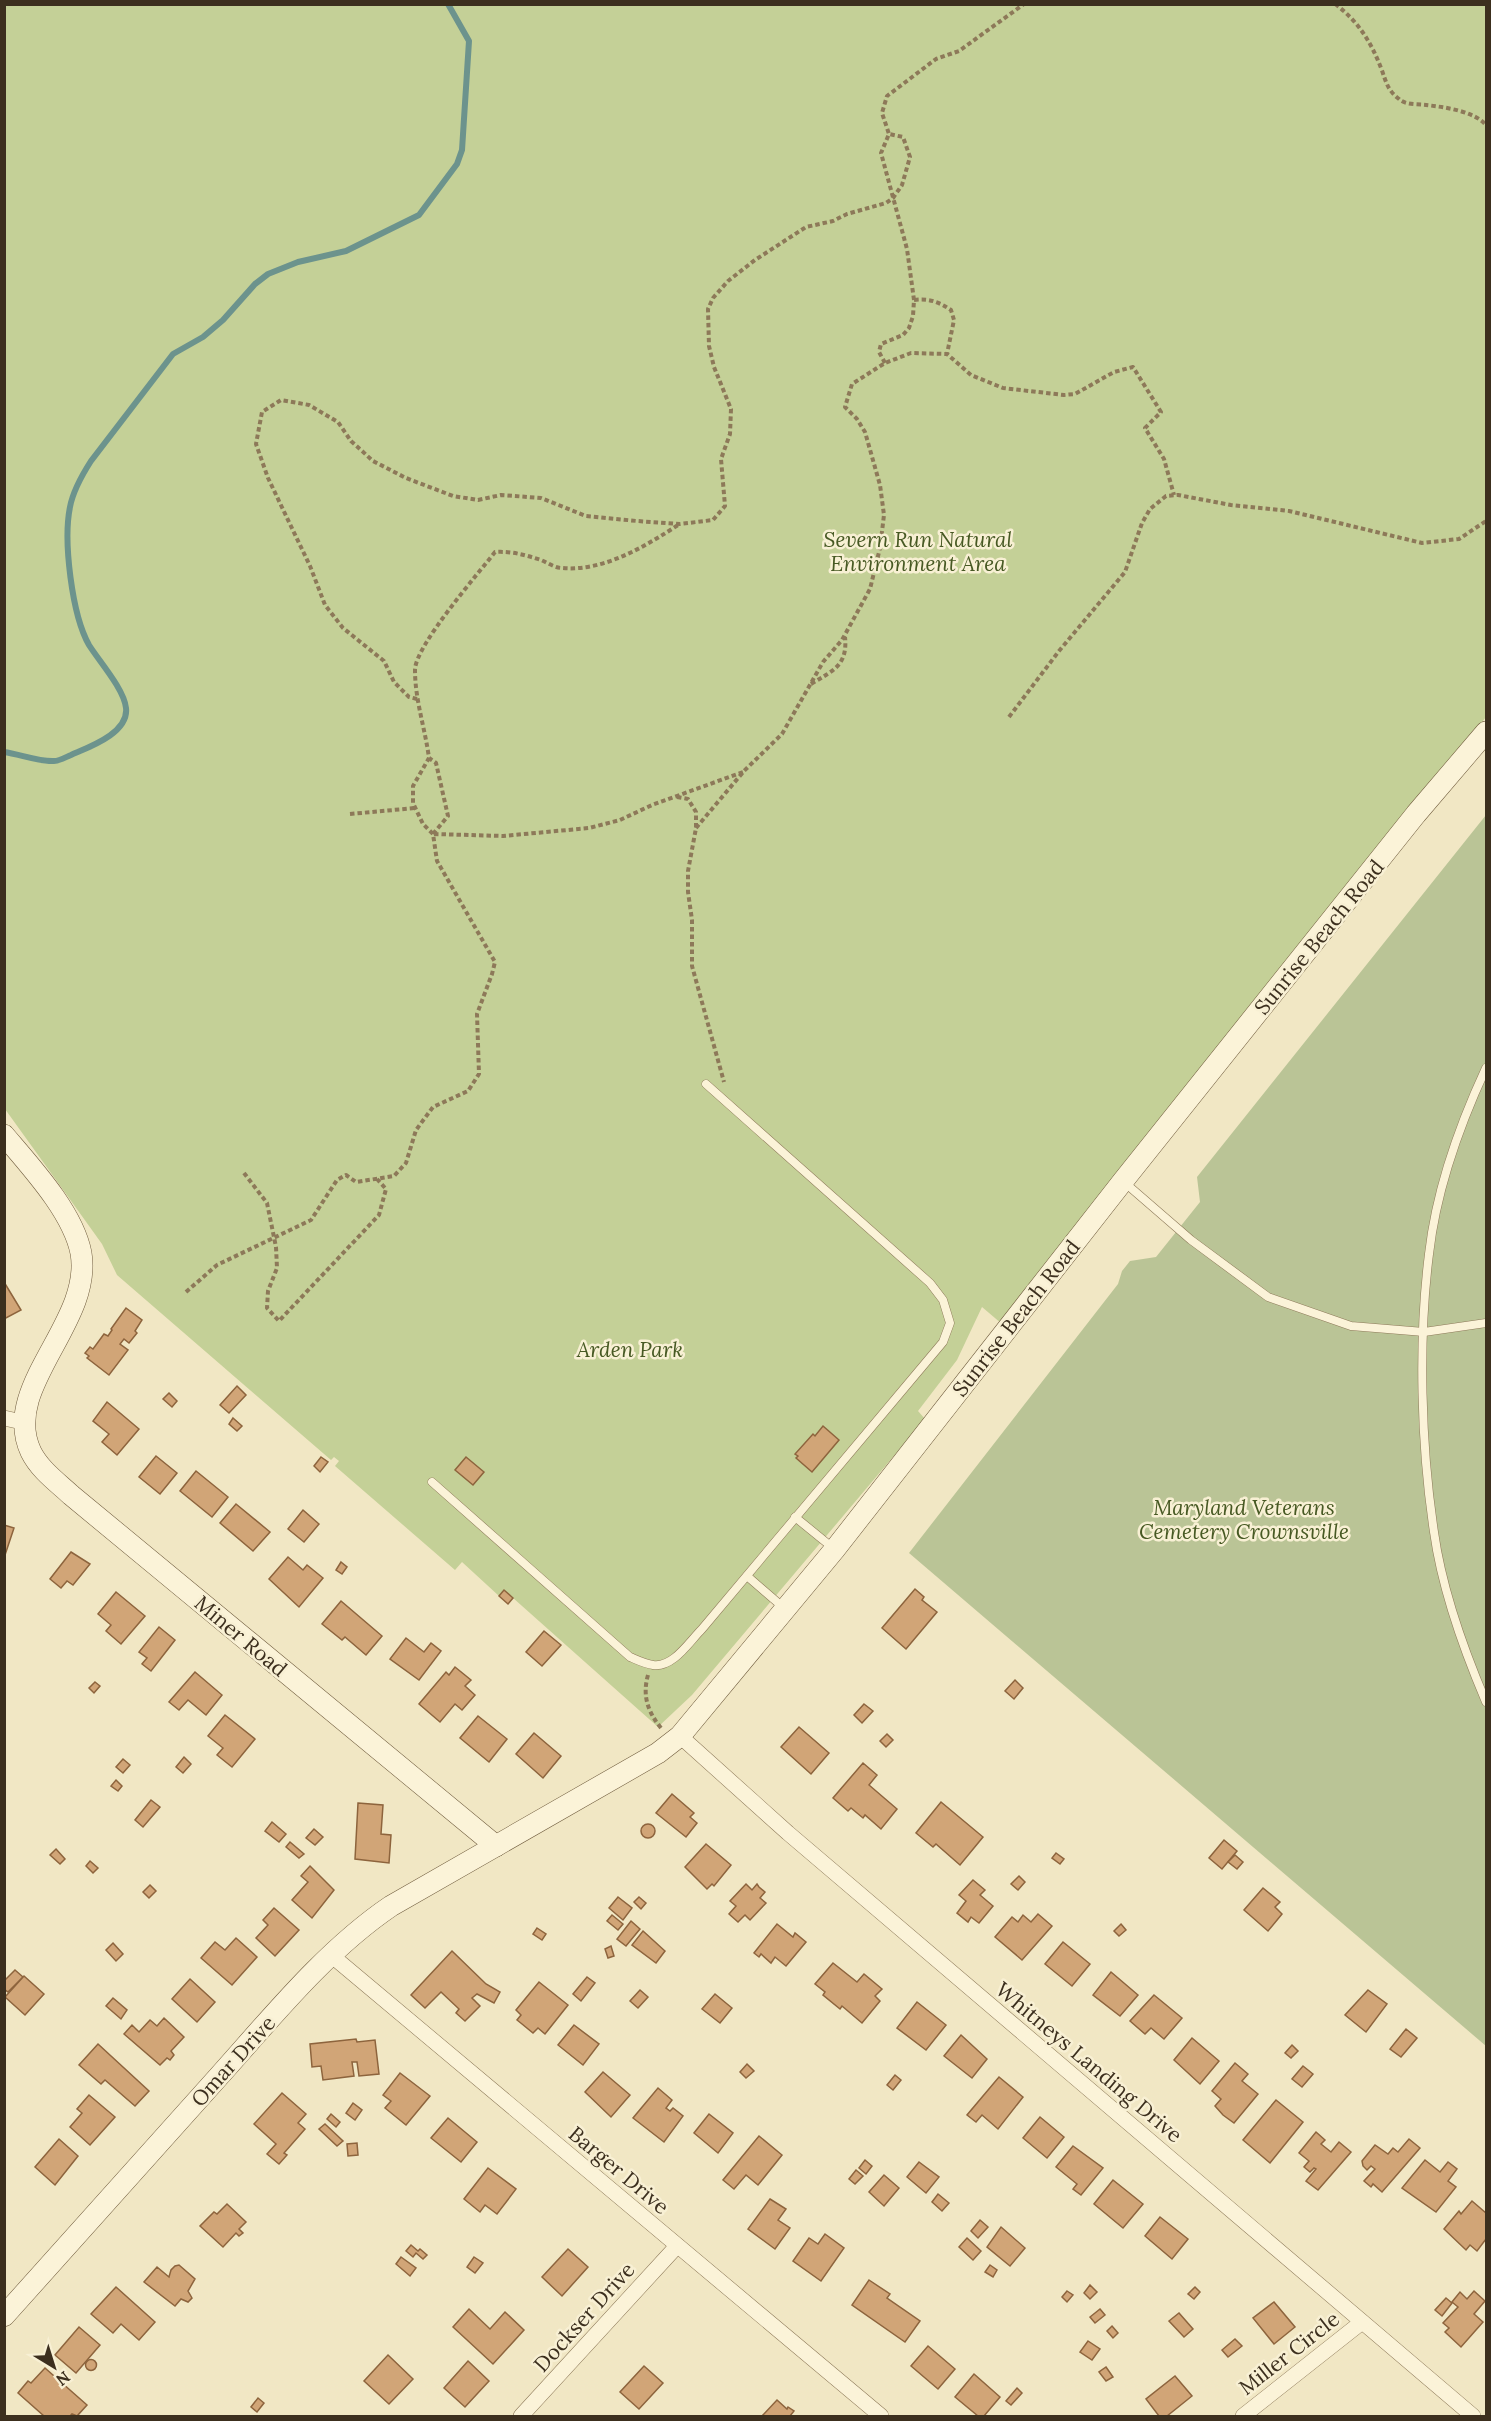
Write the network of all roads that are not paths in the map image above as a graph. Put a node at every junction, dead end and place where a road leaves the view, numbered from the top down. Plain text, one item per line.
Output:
1 (1486, 732) edge
2 (1486, 1068) edge
3 (706, 1084) dead end
4 (4, 1135) edge
5 (1123, 1181) junction
6 (1486, 1323) edge
7 (1424, 1332) junction
8 (13, 1420) edge
9 (432, 1482) dead end
10 (795, 1517) junction
11 (835, 1549) junction
12 (747, 1576) junction
13 (784, 1608) junction
14 (1486, 1702) edge
15 (680, 1736) junction
16 (496, 1846) junction
17 (331, 1955) junction
18 (677, 2246) junction
19 (4, 2316) edge
20 (1362, 2322) junction
21 (521, 2416) edge
22 (880, 2416) edge
23 (1243, 2416) edge
24 (1473, 2416) edge

1 - 5 street, Sunrise Beach Road
2 - 7 lane
3 - 10 lane
4 - 8 street
5 - 7 lane
5 - 11 street, Sunrise Beach Road
6 - 7 lane
7 - 14 lane
8 - 16 street, Miner Road
9 - 12 lane
10 - 11 lane
10 - 12 lane
11 - 13 street, Sunrise Beach Road
12 - 13 lane
13 - 15 street, Sunrise Beach Road
15 - 16 street, Sunrise Beach Road
15 - 20 street, Whitneys Landing Drive
16 - 17 street, Omar Drive
17 - 18 street, Barger Drive
17 - 19 street, Omar Drive
18 - 21 street, Dockser Drive
18 - 22 street, Barger Drive
20 - 23 street, Miller Circle
20 - 24 street, Whitneys Landing Drive

